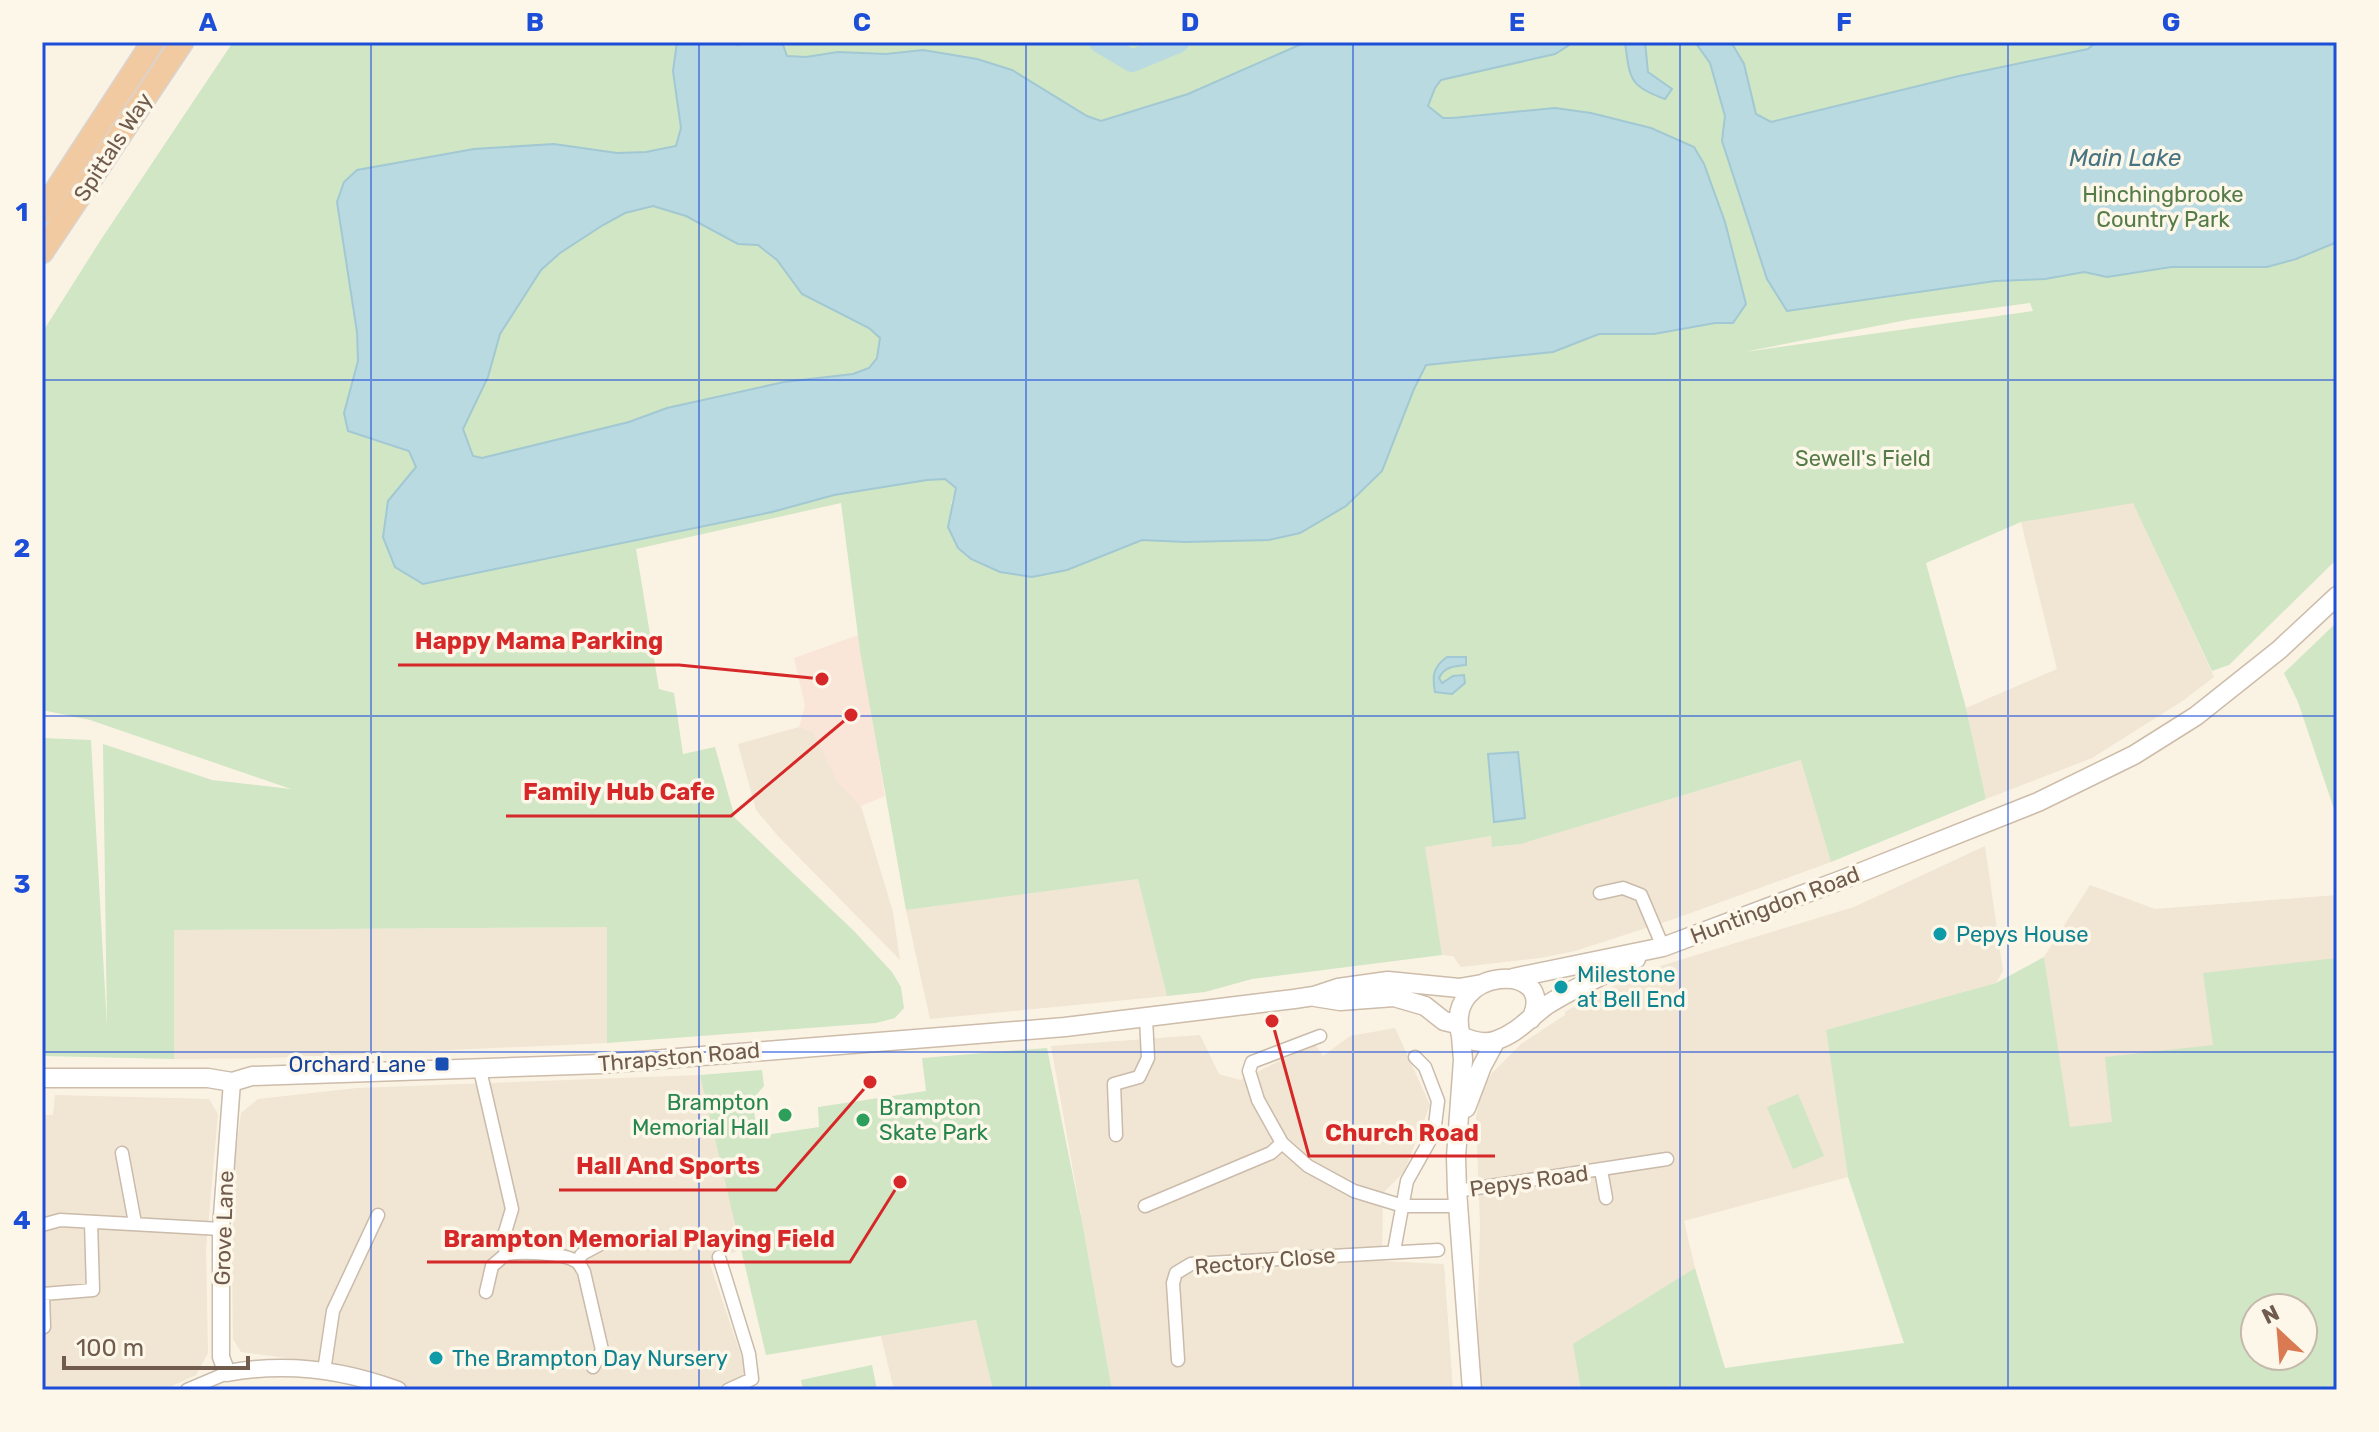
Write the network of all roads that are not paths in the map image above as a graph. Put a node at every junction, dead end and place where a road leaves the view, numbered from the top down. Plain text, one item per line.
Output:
1 (153, 42) edge
2 (182, 42) edge
3 (99, 169) junction
4 (43, 210) edge
5 (42, 252) edge
6 (42, 272) edge
7 (2337, 596) edge
8 (1600, 893) dead end
9 (1660, 948) junction
10 (1513, 978) junction
11 (1482, 984) junction
12 (1314, 996) junction
13 (1146, 1018) junction
14 (1531, 1019) junction
15 (1459, 1030) junction
16 (1320, 1036) dead end
17 (1495, 1042) junction
18 (1415, 1057) dead end
19 (480, 1070) junction
20 (42, 1078) edge
21 (232, 1082) junction
22 (1460, 1125) junction
23 (1116, 1135) dead end
24 (1282, 1143) junction
25 (122, 1153) dead end
26 (1667, 1159) dead end
27 (1601, 1170) junction
28 (1606, 1198) dead end
29 (1458, 1199) junction
30 (1145, 1206) dead end
31 (1403, 1206) junction
32 (378, 1215) dead end
33 (91, 1222) junction
34 (135, 1223) junction
35 (42, 1225) edge
36 (221, 1229) junction
37 (612, 1238) dead end
38 (1438, 1250) dead end
39 (1394, 1251) junction
40 (506, 1254) junction
41 (719, 1257) dead end
42 (577, 1262) junction
43 (486, 1292) dead end
44 (44, 1327) dead end
45 (1178, 1360) dead end
46 (593, 1367) dead end
47 (324, 1371) junction
48 (227, 1373) junction
49 (187, 1390) edge
50 (398, 1390) edge
51 (728, 1390) edge
52 (1472, 1390) edge

1 - 4 highway, Spittals Way
2 - 3 highway, Spittals Way
3 - 5 highway, Spittals Way
3 - 6 highway
7 - 9 main road, Huntingdon Road
8 - 9 street
9 - 10 main road, Thrapston Road
9 - 14 main road
10 - 11 main road, Thrapston Road
10 - 14 main road
11 - 12 main road, Thrapston Road
11 - 15 main road
12 - 13 main road, Thrapston Road
12 - 15 main road, Thrapston Road
13 - 19 main road, Thrapston Road
13 - 23 street
14 - 17 main road
15 - 17 main road, Thrapston Road
15 - 22 main road
16 - 24 street
17 - 22 main road
18 - 31 street
19 - 21 main road, Thrapston Road
19 - 40 street
20 - 21 main road, Thrapston Road
21 - 36 street, Grove Lane
22 - 29 main road
24 - 30 street
24 - 31 street, Pepys Road
25 - 34 street
26 - 27 street, Pepys Road
27 - 28 street, Pepys Road
27 - 29 street, Pepys Road
29 - 31 street, Pepys Road
29 - 52 main road
31 - 39 street
32 - 47 street
33 - 34 street
33 - 35 street
33 - 44 street
34 - 36 street
36 - 48 street, Grove Lane
37 - 42 street
38 - 39 street, Rectory Close
39 - 45 street, Rectory Close
40 - 42 street
40 - 43 street
41 - 51 street
42 - 46 street
47 - 48 street
47 - 50 street
48 - 49 street

